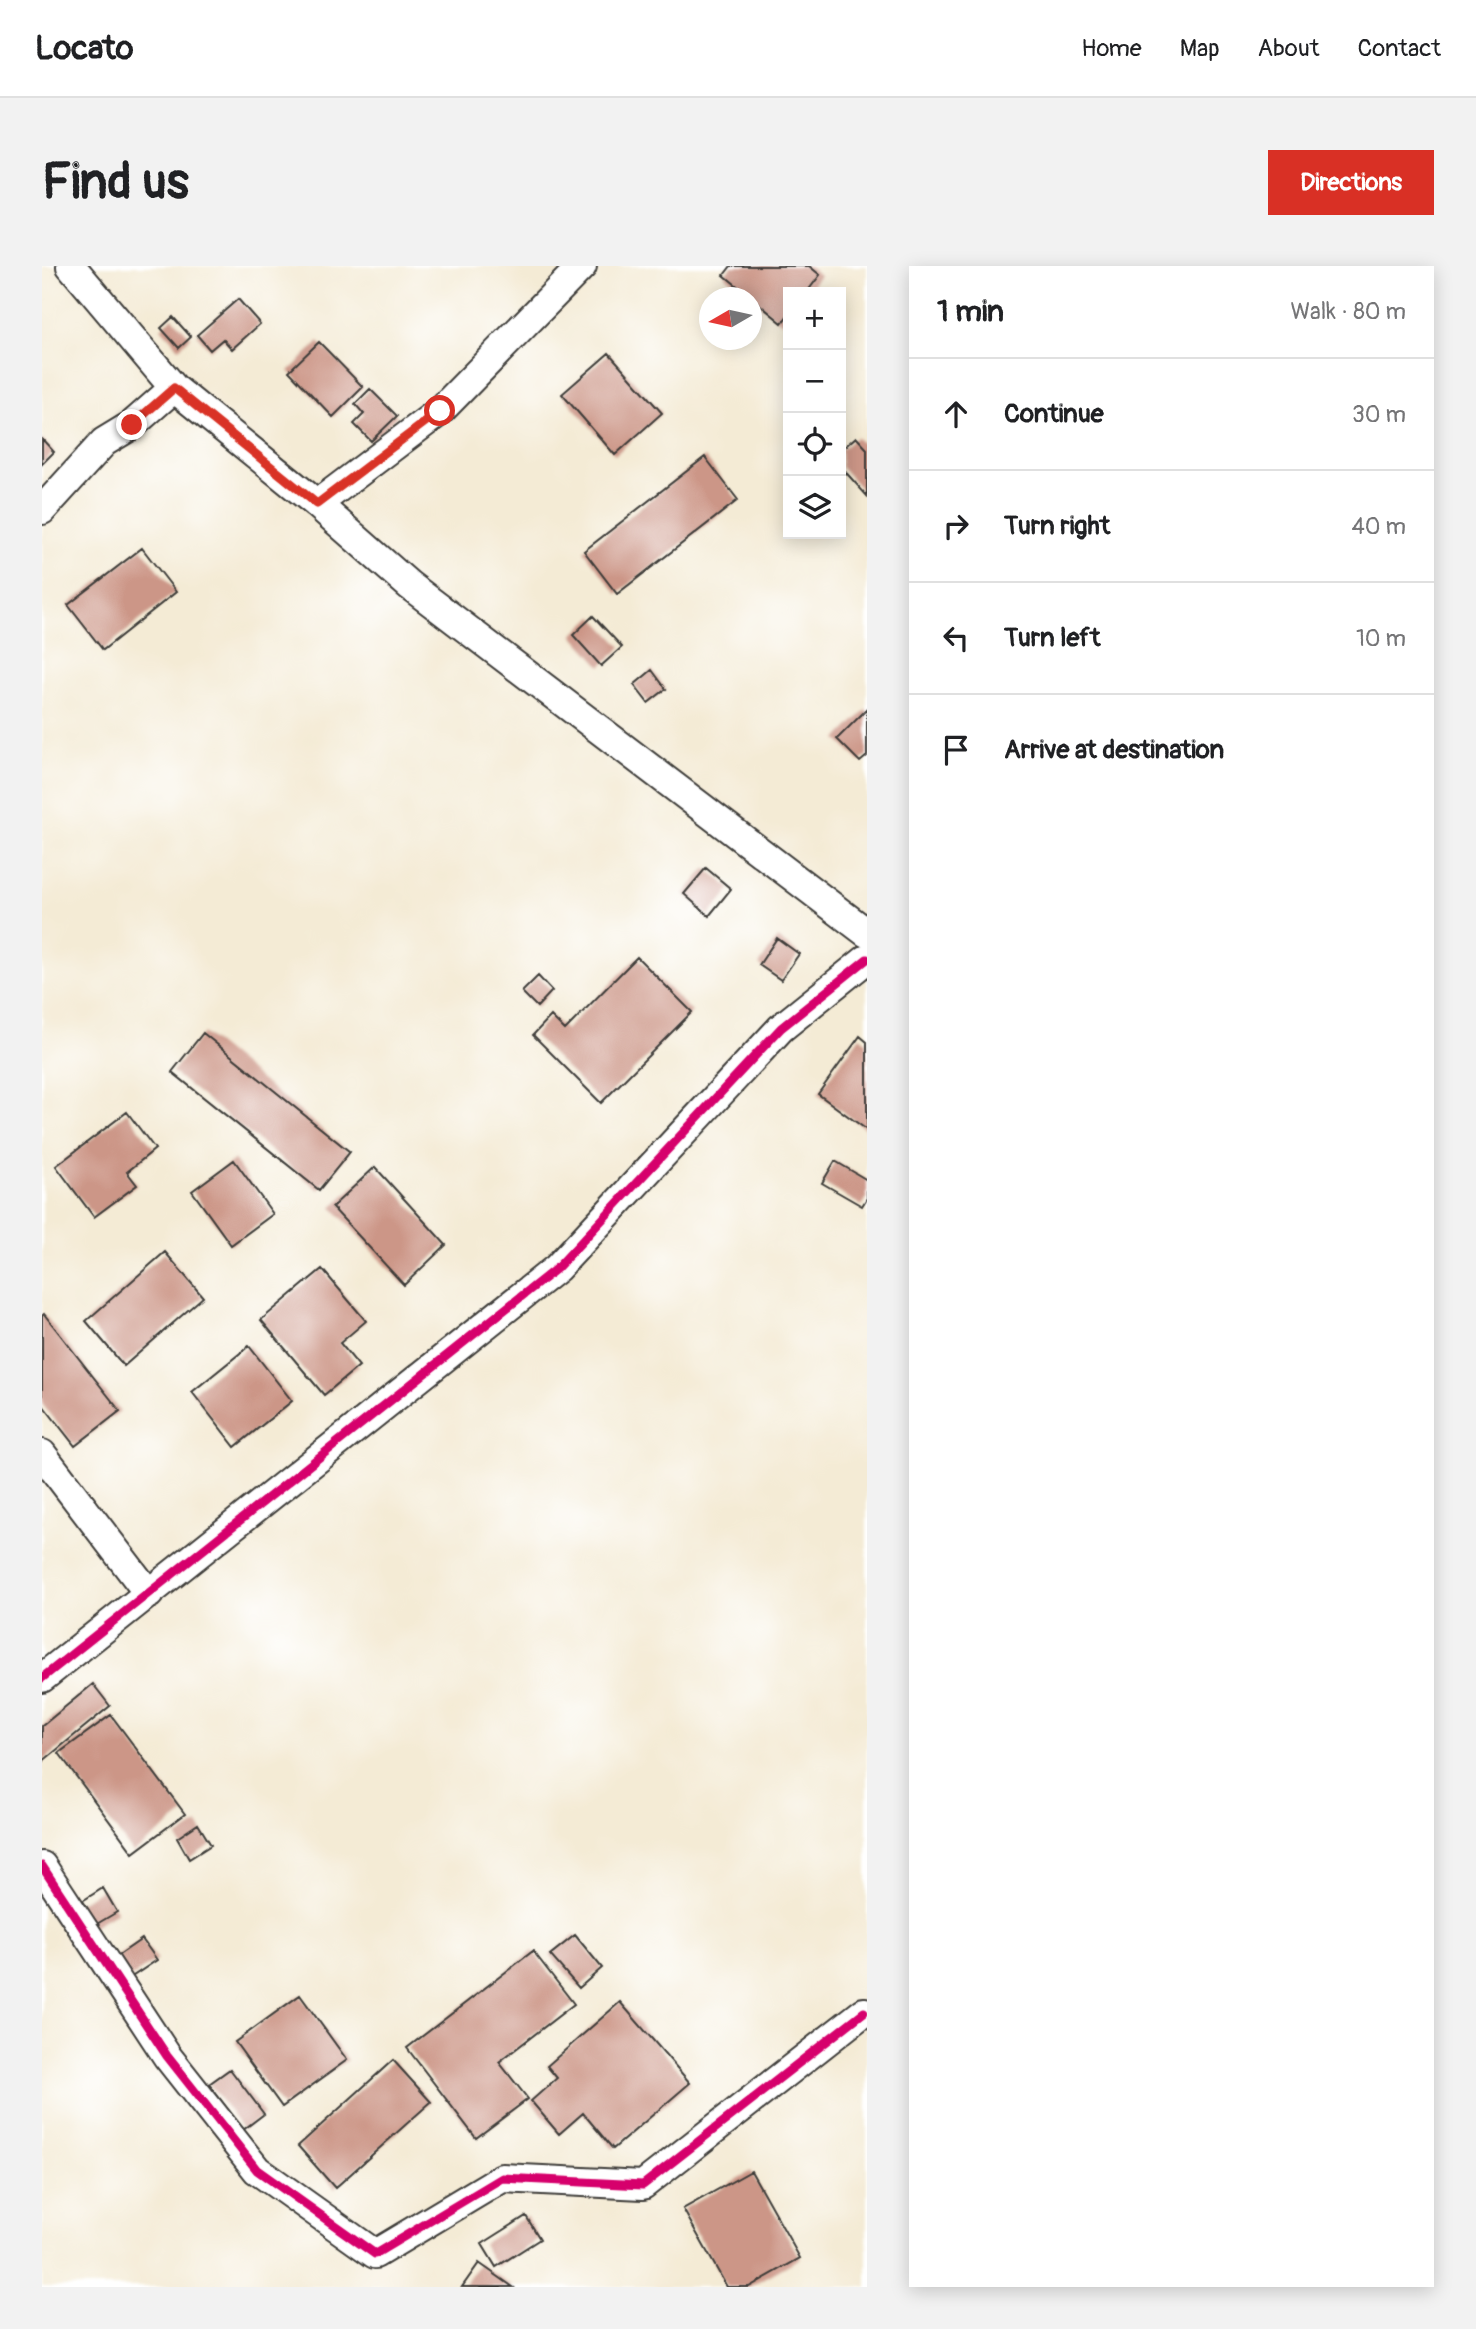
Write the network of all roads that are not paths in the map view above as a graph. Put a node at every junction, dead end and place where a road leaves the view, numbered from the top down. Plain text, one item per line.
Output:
1 (71, 266) edge
2 (582, 266) edge
3 (174, 388) junction
4 (317, 504) junction
5 (42, 510) edge
6 (867, 933) edge
7 (867, 959) edge
8 (42, 1454) edge
9 (149, 1594) junction
10 (42, 1678) edge
11 (42, 1866) edge
12 (864, 2012) dead end

1 - 3 street
2 - 4 street
3 - 4 street
3 - 5 street
4 - 6 street
7 - 9 street
8 - 9 street
9 - 10 street
11 - 12 street

